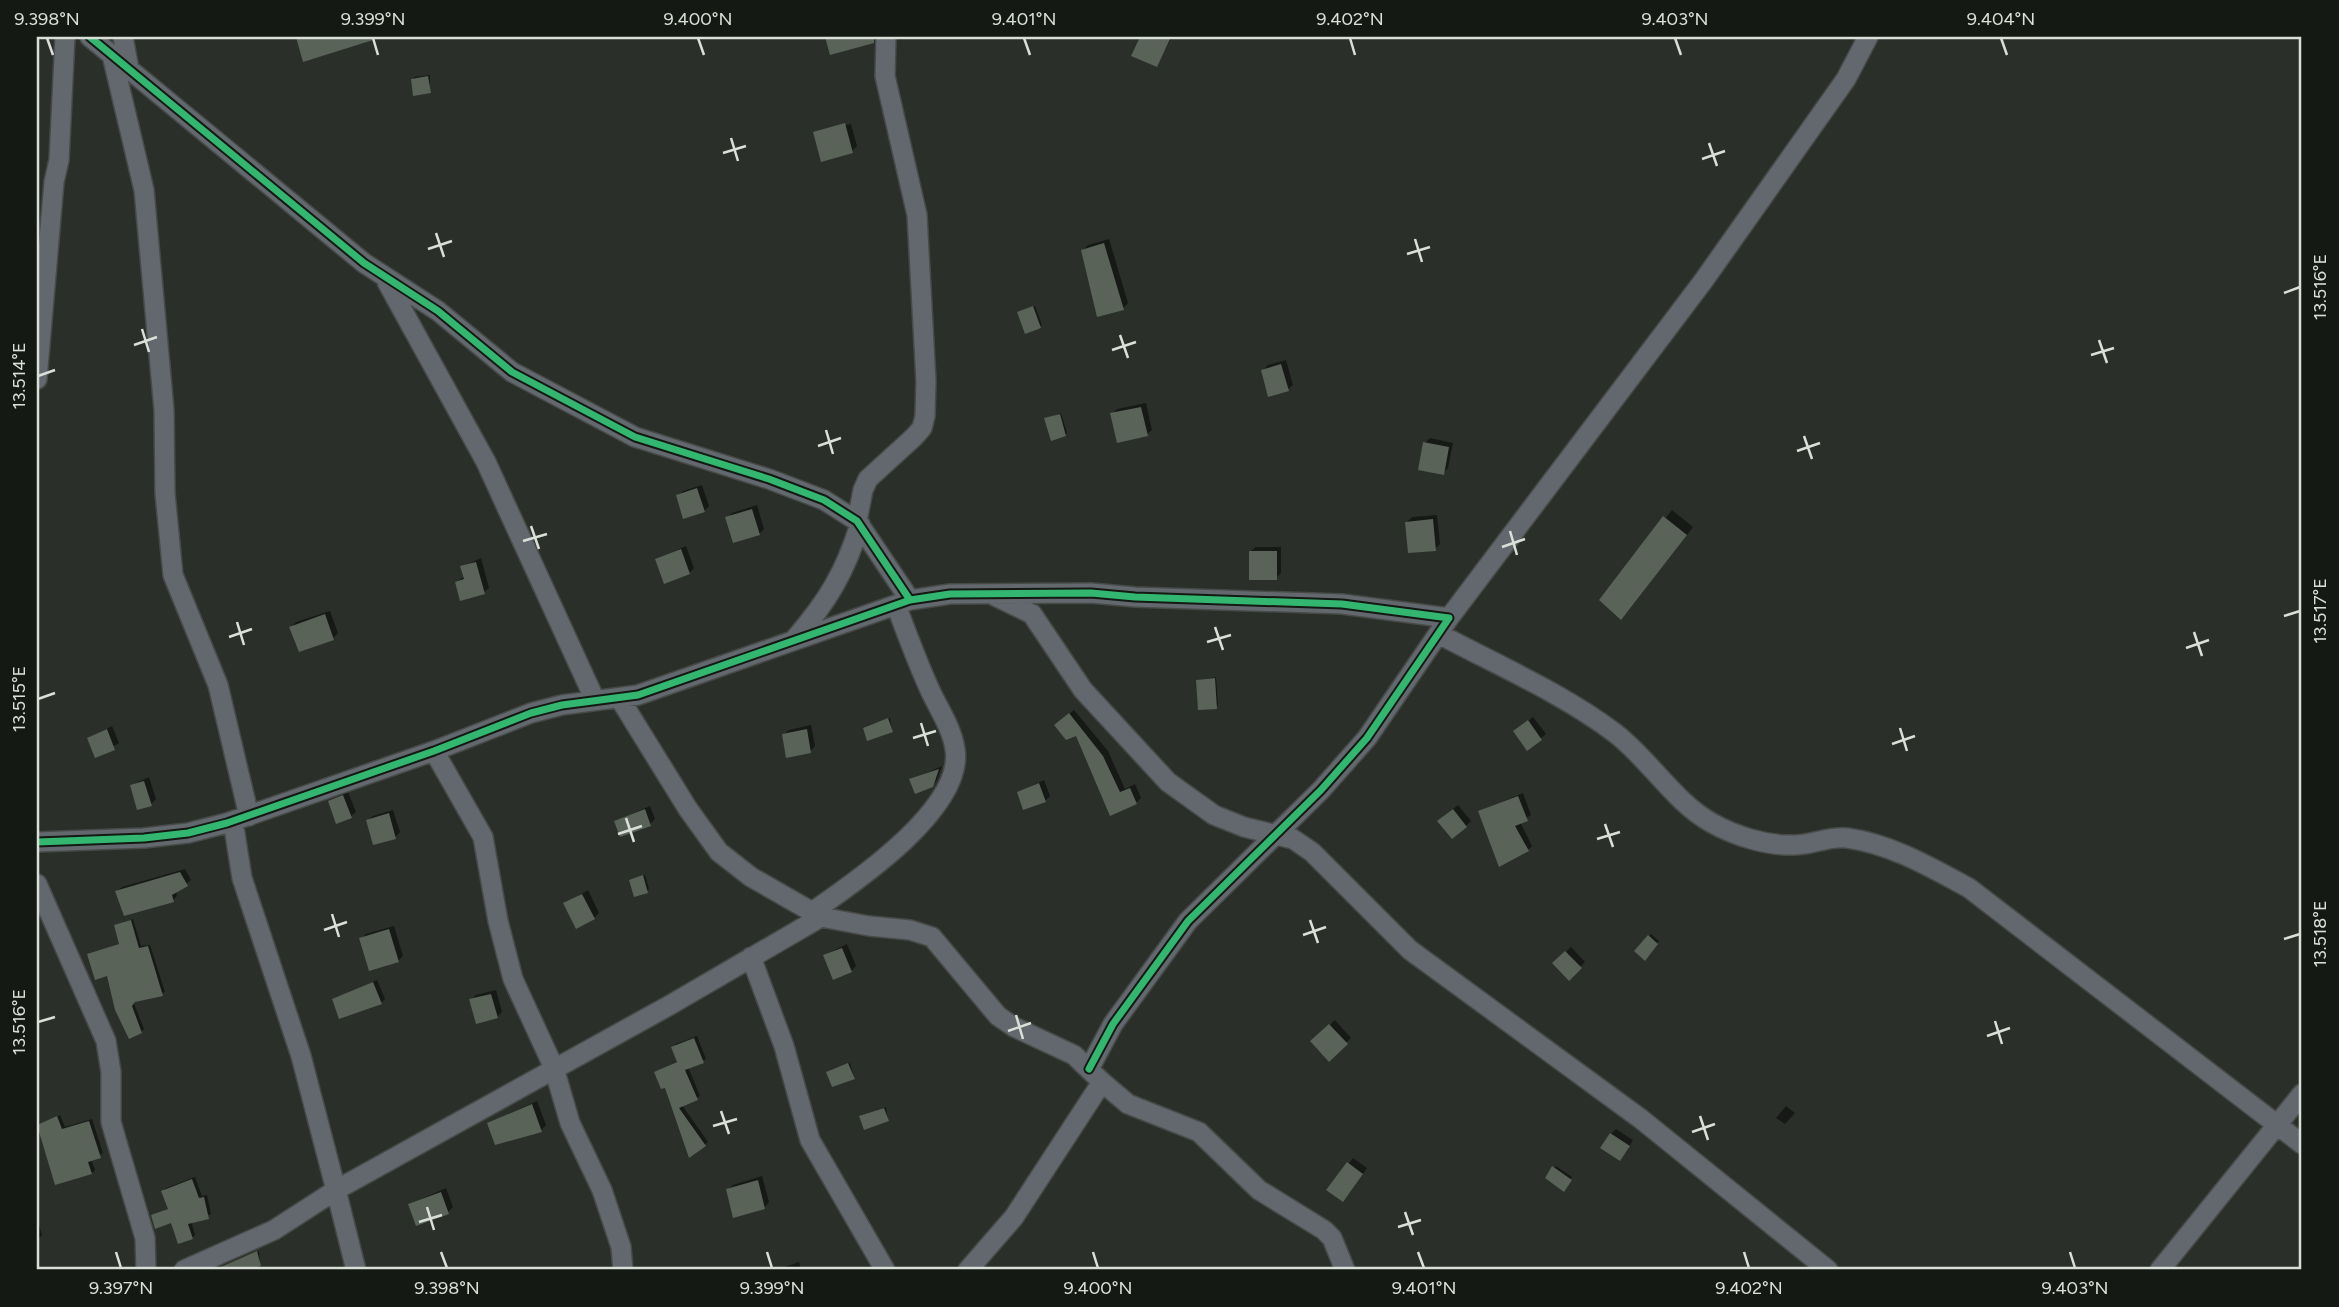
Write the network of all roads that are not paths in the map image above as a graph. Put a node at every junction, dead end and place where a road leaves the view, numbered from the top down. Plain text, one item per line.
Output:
1 (65, 37) edge
2 (90, 37) edge
3 (123, 37) edge
4 (886, 37) edge
5 (1868, 37) edge
6 (112, 55) junction
7 (130, 69) junction
8 (387, 281) junction
9 (37, 379) edge
10 (858, 523) junction
11 (988, 593) junction
12 (903, 603) junction
13 (1444, 626) junction
14 (791, 644) junction
15 (620, 699) junction
16 (595, 700) junction
17 (435, 751) junction
18 (241, 818) junction
19 (1277, 834) junction
20 (37, 842) edge
21 (37, 884) edge
22 (816, 914) junction
23 (751, 957) junction
24 (554, 1068) junction
25 (1096, 1075) junction
26 (2302, 1094) edge
27 (2278, 1125) junction
28 (2302, 1144) edge
29 (336, 1190) junction
30 (146, 1270) edge
31 (184, 1270) edge
32 (356, 1270) edge
33 (623, 1270) edge
34 (885, 1270) edge
35 (968, 1270) edge
36 (1345, 1270) edge
37 (1828, 1270) edge
38 (2160, 1270) edge

1 - 9 street
2 - 6 street
3 - 7 street
4 - 10 street
5 - 13 street
6 - 7 street
6 - 18 street
7 - 8 street
8 - 10 street
8 - 16 street
10 - 12 street
10 - 14 street
11 - 12 street
11 - 13 street
11 - 19 street
12 - 14 street
12 - 22 street
13 - 19 street
13 - 27 street
14 - 15 street
15 - 16 street
15 - 22 street
16 - 17 street
17 - 18 street
17 - 24 street
18 - 20 street
18 - 29 street
19 - 25 street
19 - 37 street
21 - 30 street
22 - 23 street
22 - 25 street
23 - 24 street
23 - 34 street
24 - 29 street
24 - 33 street
25 - 35 street
25 - 36 street
26 - 27 street
27 - 28 street
27 - 38 street
29 - 31 street
29 - 32 street

